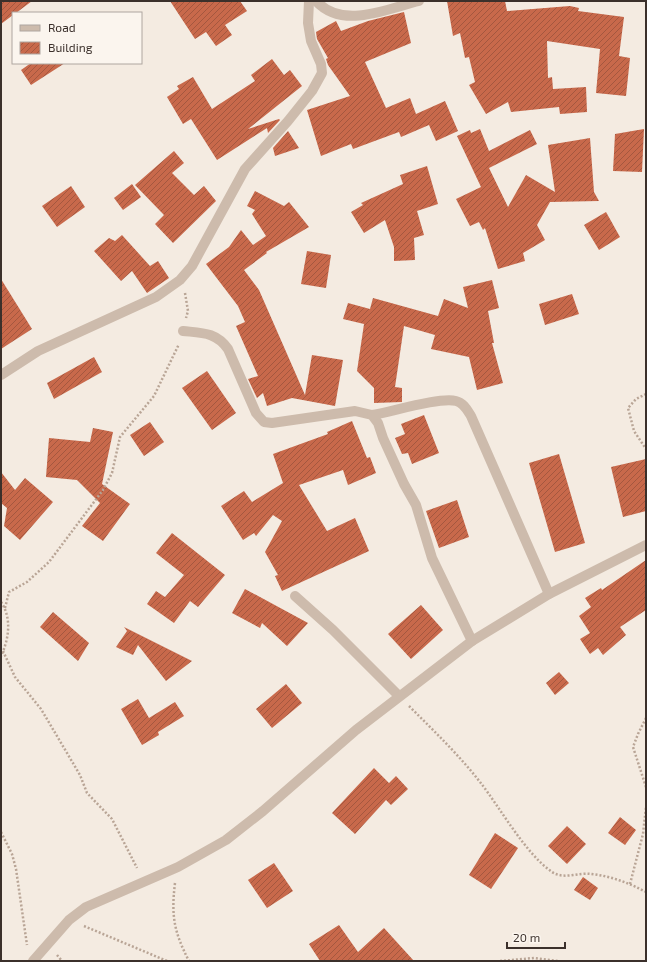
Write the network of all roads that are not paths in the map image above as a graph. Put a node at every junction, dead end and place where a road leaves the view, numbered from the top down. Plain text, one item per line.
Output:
1 (309, 1) edge
2 (316, 1) edge
3 (419, 1) edge
4 (183, 331) road end
5 (1, 375) edge
6 (372, 416) junction
7 (646, 545) edge
8 (549, 594) junction
9 (295, 596) dead end
10 (472, 641) junction
11 (399, 696) junction
12 (31, 957) edge

1 - 5 street
2 - 3 street
4 - 6 street
6 - 8 street
6 - 10 street
7 - 8 street
8 - 10 street
9 - 11 street
10 - 11 street
11 - 12 street

